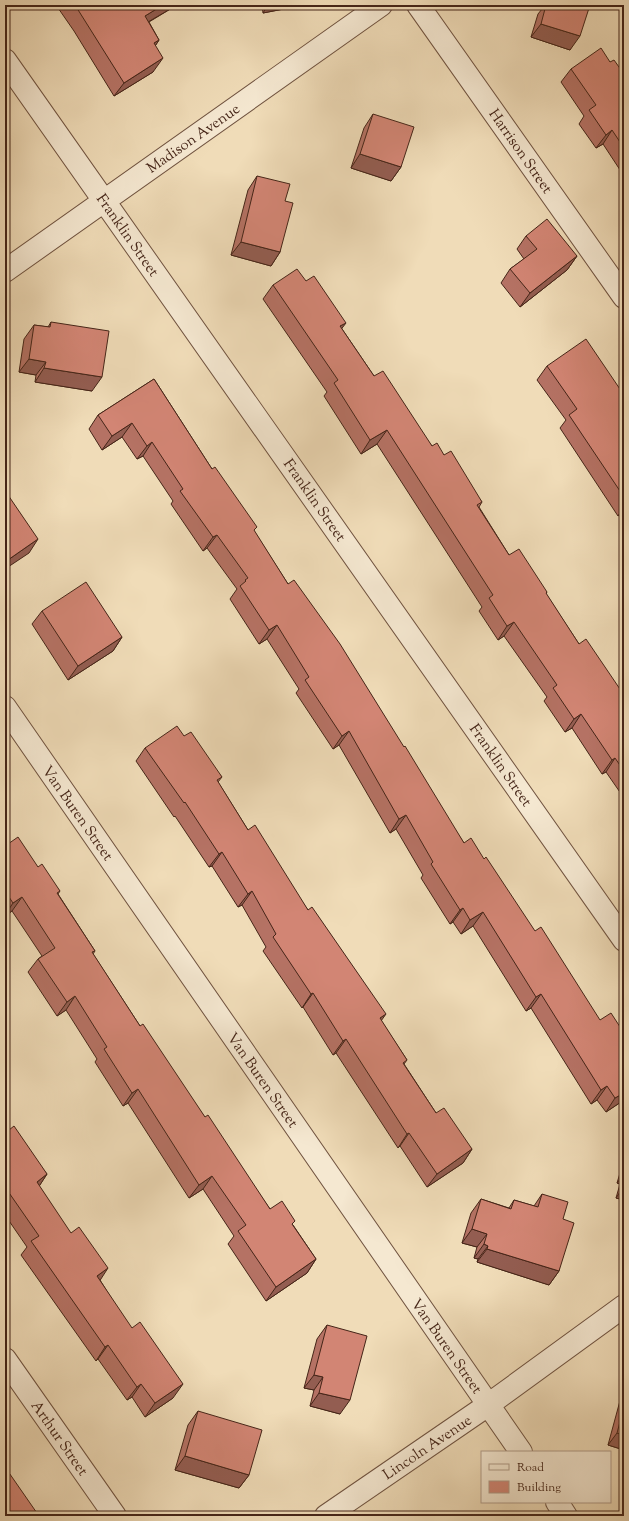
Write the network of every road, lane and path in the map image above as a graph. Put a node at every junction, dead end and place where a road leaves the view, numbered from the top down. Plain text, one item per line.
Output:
1 (381, 5) edge
2 (418, 5) edge
3 (5, 60) edge
4 (104, 200) junction
5 (5, 271) edge
6 (624, 297) edge
7 (5, 707) edge
8 (624, 940) edge
9 (624, 1306) edge
10 (5, 1359) edge
11 (488, 1405) junction
12 (520, 1451) edge
13 (557, 1503) edge
14 (115, 1516) edge
15 (326, 1516) edge
16 (566, 1516) edge

1 - 4 street, Madison Avenue
2 - 6 street, Harrison Street
3 - 4 street, Franklin Street
4 - 5 street, Madison Avenue
4 - 8 street, Franklin Street
7 - 11 street, Van Buren Street
9 - 11 street, Lincoln Avenue
10 - 14 street, Arthur Street
11 - 12 street, Van Buren Street
11 - 15 street, Lincoln Avenue
13 - 16 street

